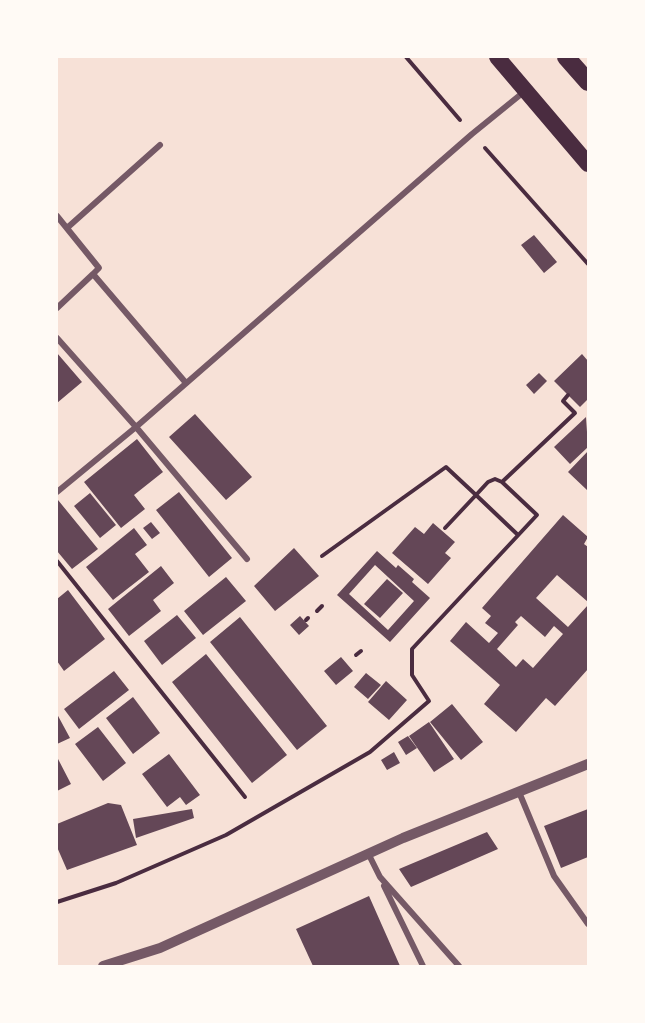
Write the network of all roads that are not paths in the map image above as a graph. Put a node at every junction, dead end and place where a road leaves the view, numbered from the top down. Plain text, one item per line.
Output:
1 (497, 57) edge
2 (566, 57) edge
3 (588, 82) edge
4 (525, 91) junction
5 (160, 145) dead end
6 (588, 164) edge
7 (57, 216) edge
8 (67, 228) junction
9 (93, 274) junction
10 (57, 308) edge
11 (57, 338) edge
12 (186, 384) junction
13 (136, 427) junction
14 (57, 492) edge
15 (247, 559) dead end
16 (588, 764) edge
17 (519, 792) junction
18 (368, 853) junction
19 (380, 877) junction
20 (588, 924) edge
21 (103, 966) edge
22 (423, 966) edge
23 (459, 966) edge

1 - 4 highway
2 - 3 highway
4 - 6 highway
4 - 12 street
5 - 8 street
7 - 8 street
8 - 9 street
9 - 10 street
9 - 12 street
11 - 13 street
12 - 13 street
13 - 14 street
13 - 15 street
16 - 17 street
17 - 18 street
17 - 20 street
18 - 19 street
18 - 21 street
19 - 22 street
19 - 23 street

